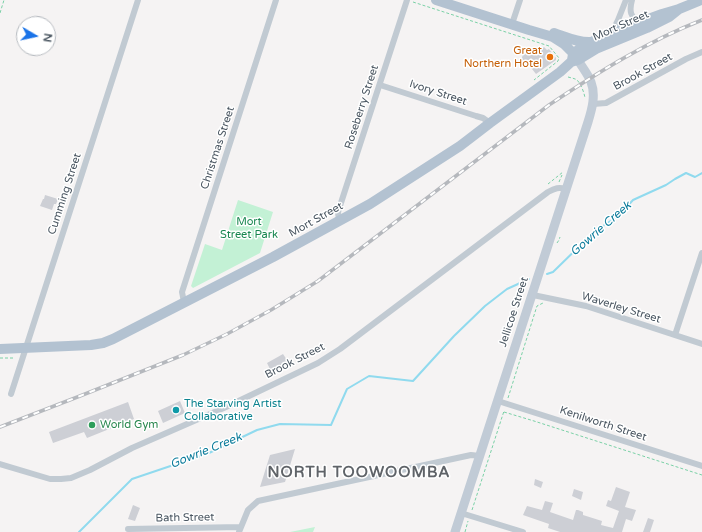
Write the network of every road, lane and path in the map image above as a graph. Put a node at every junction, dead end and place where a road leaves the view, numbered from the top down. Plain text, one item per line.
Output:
1 (4, 0) edge
2 (138, 0) edge
3 (276, 0) edge
4 (407, 0) edge
5 (436, 0) edge
6 (520, 0) edge
7 (626, 0) edge
8 (632, 0) edge
9 (701, 0) edge
10 (679, 9) junction
11 (0, 13) edge
12 (641, 22) junction
13 (512, 24) junction
14 (529, 30) junction
15 (540, 32) junction
16 (612, 32) junction
17 (591, 42) junction
18 (702, 52) edge
19 (558, 55) dead end
20 (574, 59) junction
21 (568, 77) dead end
22 (380, 85) junction
23 (590, 101) junction
24 (490, 122) junction
25 (548, 184) dead end
26 (556, 188) junction
27 (566, 189) junction
28 (339, 221) junction
29 (702, 253) edge
30 (534, 291) junction
31 (184, 302) junction
32 (675, 335) junction
33 (702, 344) edge
34 (26, 348) junction
35 (0, 349) edge
36 (0, 358) edge
37 (15, 358) dead end
38 (11, 394) dead end
39 (498, 401) junction
40 (504, 412) dead end
41 (480, 456) junction
42 (0, 464) edge
43 (702, 466) edge
44 (702, 474) edge
45 (461, 513) junction
46 (128, 529) dead end
47 (240, 529) edge
48 (455, 532) edge
49 (523, 532) edge

1 - 11 path
2 - 34 street, Cumming Street
3 - 31 street, Christmas Street
4 - 19 path
4 - 22 street, Roseberry Street
5 - 13 main road
6 - 13 street
7 - 16 street
8 - 12 street
9 - 10 main road, Mort Street
10 - 12 main road, Mort Street
10 - 20 main road, Mort Street
12 - 16 main road, Mort Street
13 - 14 main road
14 - 15 main road
14 - 20 main road
15 - 17 main road
15 - 20 main road
16 - 17 main road, Mort Street
17 - 20 main road, Mort Street
18 - 23 street, Brook Street
20 - 23 main road
20 - 24 main road, Mort Street
21 - 23 path
22 - 24 street, Ivory Street
22 - 28 street, Roseberry Street
23 - 27 main road, Jellicoe Street
24 - 28 main road, Mort Street
25 - 26 path
26 - 27 street
26 - 42 street, Brook Street
27 - 30 main road, Jellicoe Street
28 - 31 main road, Mort Street
29 - 32 street
30 - 32 street, Waverley Street
30 - 39 main road, Jellicoe Street
31 - 34 main road, Mort Street
32 - 33 street, Waverley Street
34 - 35 main road, Mort Street
34 - 38 street, Cumming Street
36 - 37 path
39 - 41 main road, Jellicoe Street
39 - 43 street, Kenilworth Street
40 - 44 path
41 - 45 main road, Jellicoe Street
41 - 47 street
45 - 48 main road, Jellicoe Street
45 - 49 street
46 - 47 street, Bath Street

